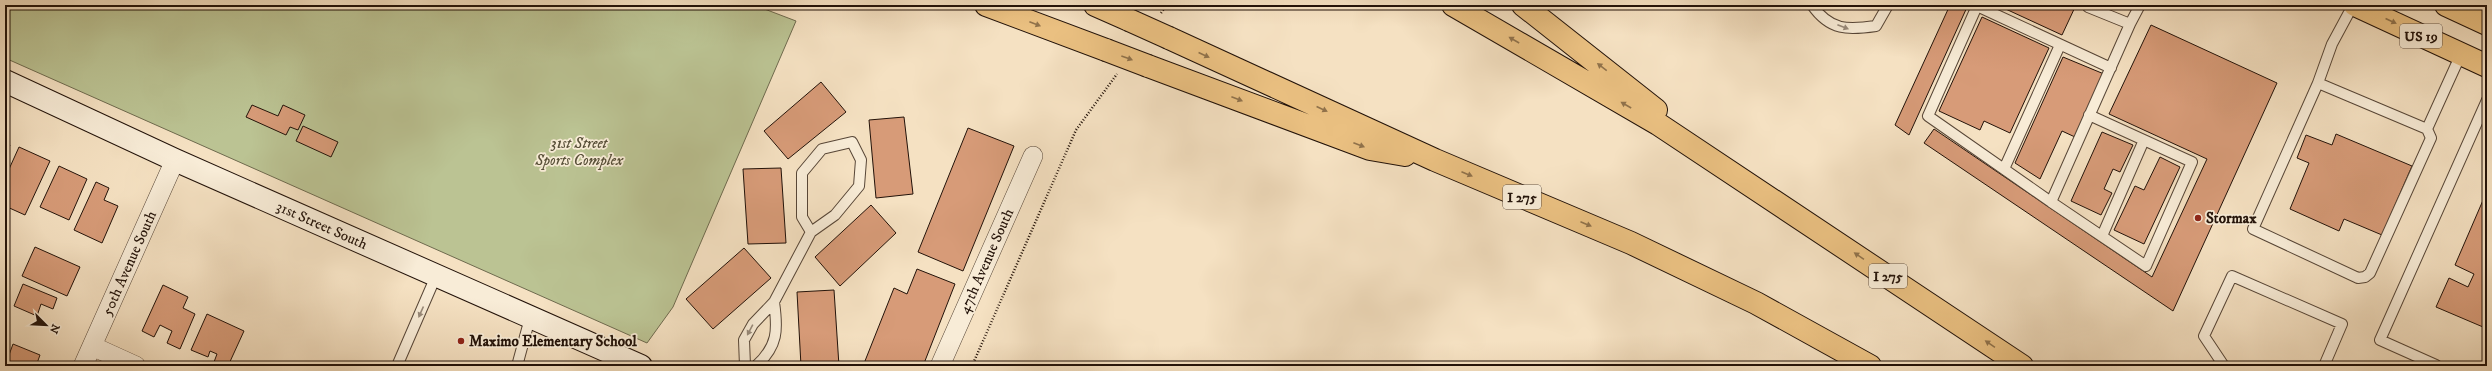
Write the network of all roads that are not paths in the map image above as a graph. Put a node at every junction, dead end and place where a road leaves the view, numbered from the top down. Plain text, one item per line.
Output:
1 (986, 5) edge
2 (1095, 5) edge
3 (1453, 5) edge
4 (1523, 5) edge
5 (1812, 5) edge
6 (1888, 5) edge
7 (2140, 5) edge
8 (2354, 5) edge
9 (2446, 5) edge
10 (2088, 7) dead end
11 (2130, 24) junction
12 (2487, 24) edge
13 (2060, 45) junction
14 (2461, 54) junction
15 (2487, 66) edge
16 (2110, 68) junction
17 (5, 81) edge
18 (2318, 83) junction
19 (2487, 100) edge
20 (2090, 115) junction
21 (2427, 129) junction
22 (2144, 140) junction
23 (1033, 156) dead end
24 (175, 160) junction
25 (1435, 160) junction
26 (2004, 169) junction
27 (1753, 186) junction
28 (2051, 202) junction
29 (811, 232) junction
30 (2102, 236) junction
31 (436, 276) junction
32 (774, 302) junction
33 (530, 318) junction
34 (92, 346) junction
35 (637, 365) edge
36 (2436, 365) dead end
37 (83, 366) edge
38 (136, 366) edge
39 (397, 366) edge
40 (517, 366) edge
41 (745, 366) edge
42 (756, 366) edge
43 (940, 366) edge
44 (1870, 366) edge
45 (2022, 366) edge
46 (2224, 366) edge
47 (2324, 366) edge

1 -> 25 highway, bridge
2 -> 25 highway, I 275, bridge
27 -> 3 highway, I 275
27 -> 4 highway
5 -> 6 lane
7 - 11 lane
8 -> 14 highway, US 19
8 - 18 lane
9 - 12 highway, US 19
10 - 11 lane
11 - 16 lane
13 - 16 lane
13 - 26 lane
13 - 26 lane
14 - 15 highway, US 19
14 - 21 lane
16 - 20 lane
17 - 24 street, 31st Street South
18 - 21 lane
18 - 21 lane
19 - 36 lane
20 - 22 lane
20 - 28 lane
22 - 30 lane
22 - 30 lane
23 - 43 street, 47th Avenue South
24 - 31 street, 31st Street South
24 - 34 street, 50th Avenue South
25 -> 44 highway, I 275
26 - 28 lane
45 -> 27 highway, I 275
28 - 30 lane
29 - 29 lane
29 - 32 lane
31 - 33 street, 31st Street South
31 -> 39 lane
32 -> 41 lane
32 - 42 lane
33 - 35 street, 31st Street South
33 - 40 lane
34 - 37 street, 50th Avenue South
34 - 38 street
46 - 47 lane

